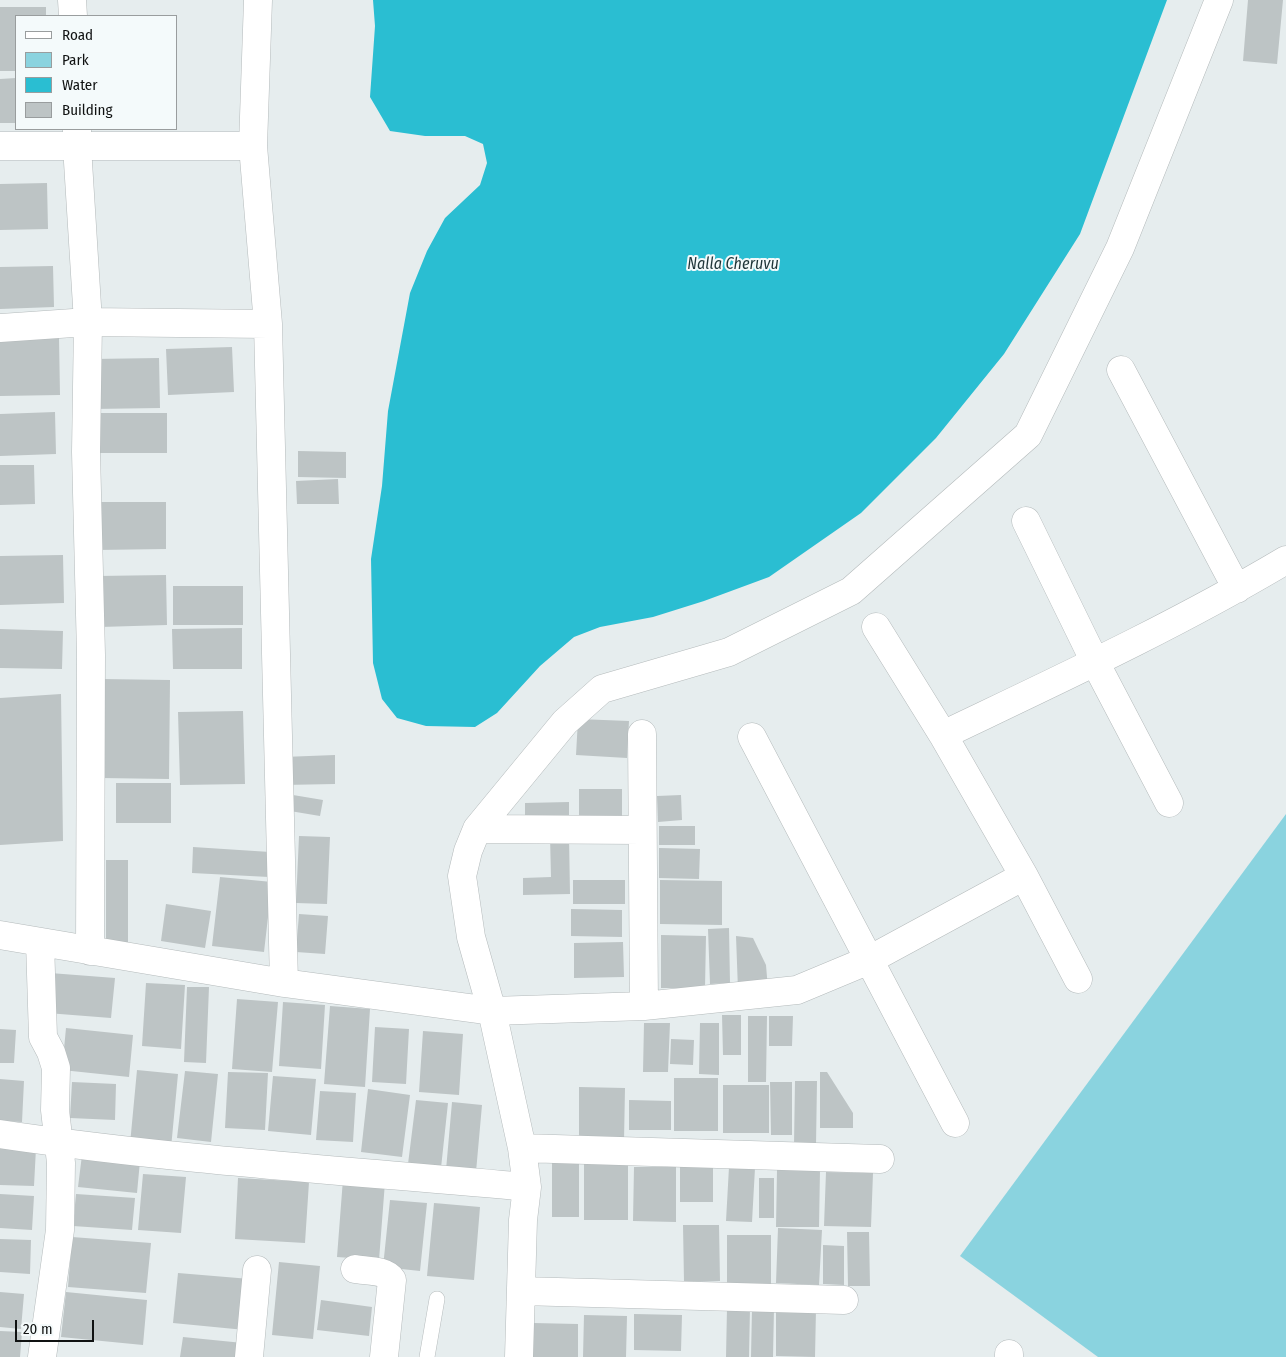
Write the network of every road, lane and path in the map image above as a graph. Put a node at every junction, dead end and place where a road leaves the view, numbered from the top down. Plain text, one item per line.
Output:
1 (72, 0) edge
2 (258, 0) edge
3 (1219, 0) edge
4 (73, 15) edge
5 (77, 138) edge
6 (0, 146) edge
7 (253, 146) junction
8 (88, 322) junction
9 (268, 324) junction
10 (0, 328) edge
11 (1121, 370) dead end
12 (1026, 521) dead end
13 (1286, 560) edge
14 (1237, 589) junction
15 (876, 627) dead end
16 (1095, 662) junction
17 (642, 734) dead end
18 (943, 735) junction
19 (752, 738) dead end
20 (1169, 804) dead end
21 (477, 829) junction
22 (642, 830) junction
23 (1024, 876) junction
24 (0, 935) edge
25 (40, 942) junction
26 (90, 950) junction
27 (869, 960) junction
28 (1078, 979) dead end
29 (284, 983) junction
30 (644, 1006) junction
31 (492, 1011) junction
32 (955, 1123) dead end
33 (0, 1134) edge
34 (57, 1143) junction
35 (522, 1148) junction
36 (880, 1159) dead end
37 (527, 1187) junction
38 (257, 1270) dead end
39 (355, 1270) dead end
40 (521, 1291) junction
41 (438, 1299) dead end
42 (844, 1300) dead end
43 (42, 1357) edge
44 (249, 1357) edge
45 (384, 1357) edge
46 (427, 1357) edge
47 (519, 1357) edge

1 - 4 street
2 - 7 street
3 - 21 street
5 - 6 street
5 - 7 street
5 - 8 street
7 - 9 street
8 - 9 street
8 - 10 street
8 - 26 street
9 - 29 street
11 - 14 street
12 - 16 street
13 - 14 street
14 - 16 street
15 - 18 street
16 - 18 street
16 - 20 street
17 - 22 street
18 - 23 street
19 - 27 street
21 - 22 street
21 - 31 street
22 - 30 street
23 - 27 street
23 - 28 street
24 - 25 street
25 - 26 street
25 - 34 street
26 - 29 street
27 - 30 street
27 - 32 street
29 - 31 street
30 - 31 street
31 - 35 street
33 - 34 street
34 - 37 street
34 - 43 street
35 - 36 street
35 - 37 street
37 - 40 street
38 - 44 street
39 - 45 street
40 - 42 street
40 - 47 street
41 - 46 lane

